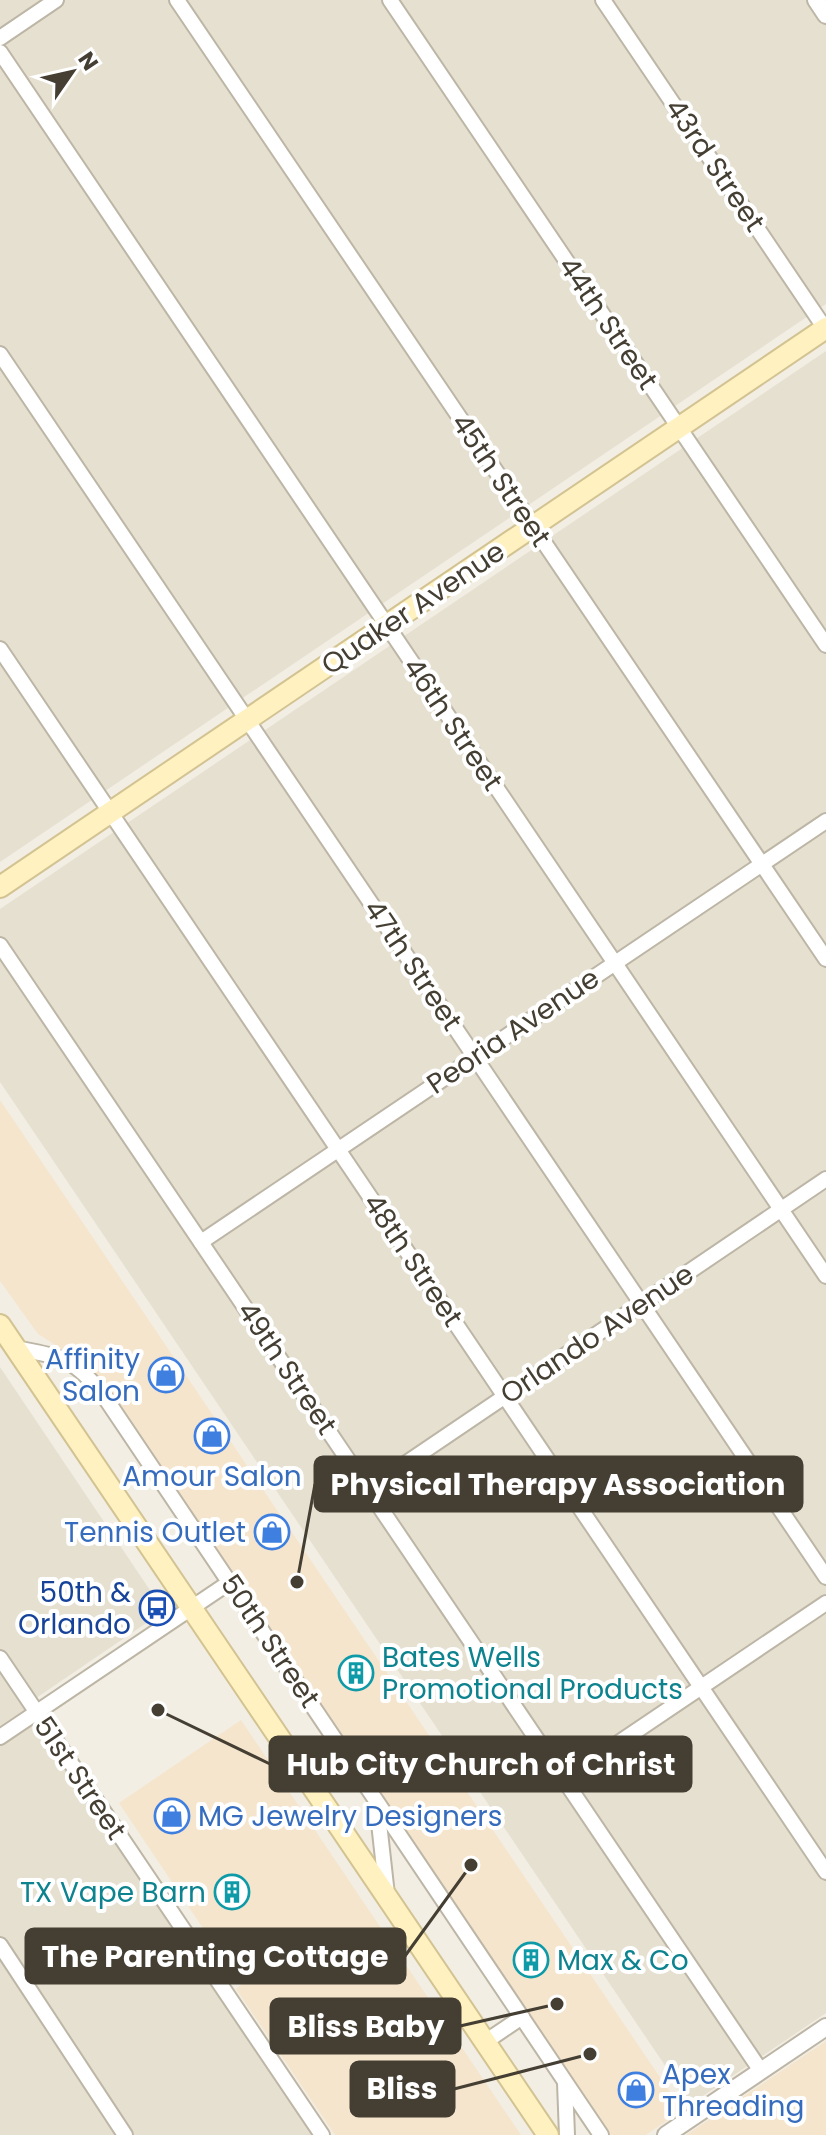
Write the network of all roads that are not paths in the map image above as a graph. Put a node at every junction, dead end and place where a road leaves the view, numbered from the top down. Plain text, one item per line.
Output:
1 (56, 0) edge
2 (177, 0) edge
3 (390, 0) edge
4 (603, 0) edge
5 (816, 0) edge
6 (826, 15) edge
7 (0, 38) edge
8 (0, 52) edge
9 (826, 329) edge
10 (0, 354) edge
11 (679, 428) junction
12 (533, 527) junction
13 (387, 625) junction
14 (826, 645) edge
15 (0, 649) edge
16 (247, 720) junction
17 (110, 812) junction
18 (826, 821) edge
19 (762, 864) junction
20 (0, 887) edge
21 (0, 945) edge
22 (826, 959) edge
23 (614, 962) junction
24 (474, 1057) junction
25 (338, 1149) junction
26 (826, 1179) edge
27 (781, 1209) junction
28 (201, 1242) junction
29 (826, 1276) edge
30 (642, 1304) junction
31 (0, 1325) edge
32 (15, 1348) junction
33 (505, 1397) junction
34 (368, 1489) junction
35 (826, 1577) edge
36 (230, 1582) junction
37 (826, 1603) edge
38 (191, 1608) junction
39 (0, 1658) edge
40 (701, 1687) junction
41 (36, 1713) junction
42 (0, 1737) edge
43 (565, 1779) junction
44 (376, 1800) junction
45 (826, 1872) edge
46 (387, 1896) junction
47 (0, 1945) edge
48 (522, 2017) junction
49 (826, 2027) edge
50 (485, 2042) junction
51 (761, 2071) junction
52 (564, 2080) junction
53 (125, 2135) edge
54 (322, 2135) edge
55 (548, 2135) edge
56 (567, 2135) edge
57 (601, 2135) edge
58 (666, 2135) edge

1 - 7 street
2 - 12 street, 45th Street
3 - 11 street, 44th Street
4 - 9 street, 43rd Street
5 - 6 street
8 - 13 street, 46th Street
9 - 11 main road, Quaker Avenue
10 - 16 street, 47th Street
11 - 12 main road, Quaker Avenue
11 - 14 street, 44th Street
12 - 13 main road, Quaker Avenue
12 - 19 street, 45th Street
13 - 16 main road, Quaker Avenue
13 - 23 street, 46th Street
15 - 17 street, 48th Street
16 - 17 main road, Quaker Avenue
16 - 24 street, 47th Street
17 - 20 main road, Quaker Avenue
17 - 25 street, 48th Street
18 - 19 street, Peoria Avenue
19 - 22 street, 45th Street
19 - 23 street, Peoria Avenue
21 - 28 street, 49th Street
23 - 24 street, Peoria Avenue
23 - 27 street, 46th Street
24 - 25 street, Peoria Avenue
24 - 30 street, 47th Street
25 - 28 street, Peoria Avenue
25 - 33 street, 48th Street
26 - 27 street, Orlando Avenue
27 - 29 street, 46th Street
27 - 30 street, Orlando Avenue
28 - 34 street, 49th Street
30 - 33 street, Orlando Avenue
30 - 35 street, 47th Street
31 - 32 main road, 50th Street
32 - 36 street, 50th Street
32 - 38 main road, 50th Street
33 - 34 street, Orlando Avenue
33 - 40 street, 48th Street
34 - 43 street, 49th Street
36 - 38 street
36 - 44 street, 50th Street
37 - 40 street
38 - 41 street
38 - 46 main road, 50th Street
39 - 41 street, 51st Street
40 - 43 street
40 - 45 street, 48th Street
41 - 42 street
41 - 54 street, 51st Street
43 - 51 street, 49th Street
44 - 46 street
44 - 48 street, 50th Street
46 - 50 main road, 50th Street
47 - 53 street
48 - 50 street
48 - 52 street, 50th Street
49 - 51 street
50 - 55 main road, 50th Street
51 - 58 street
52 - 56 street
52 - 57 street, 50th Street

